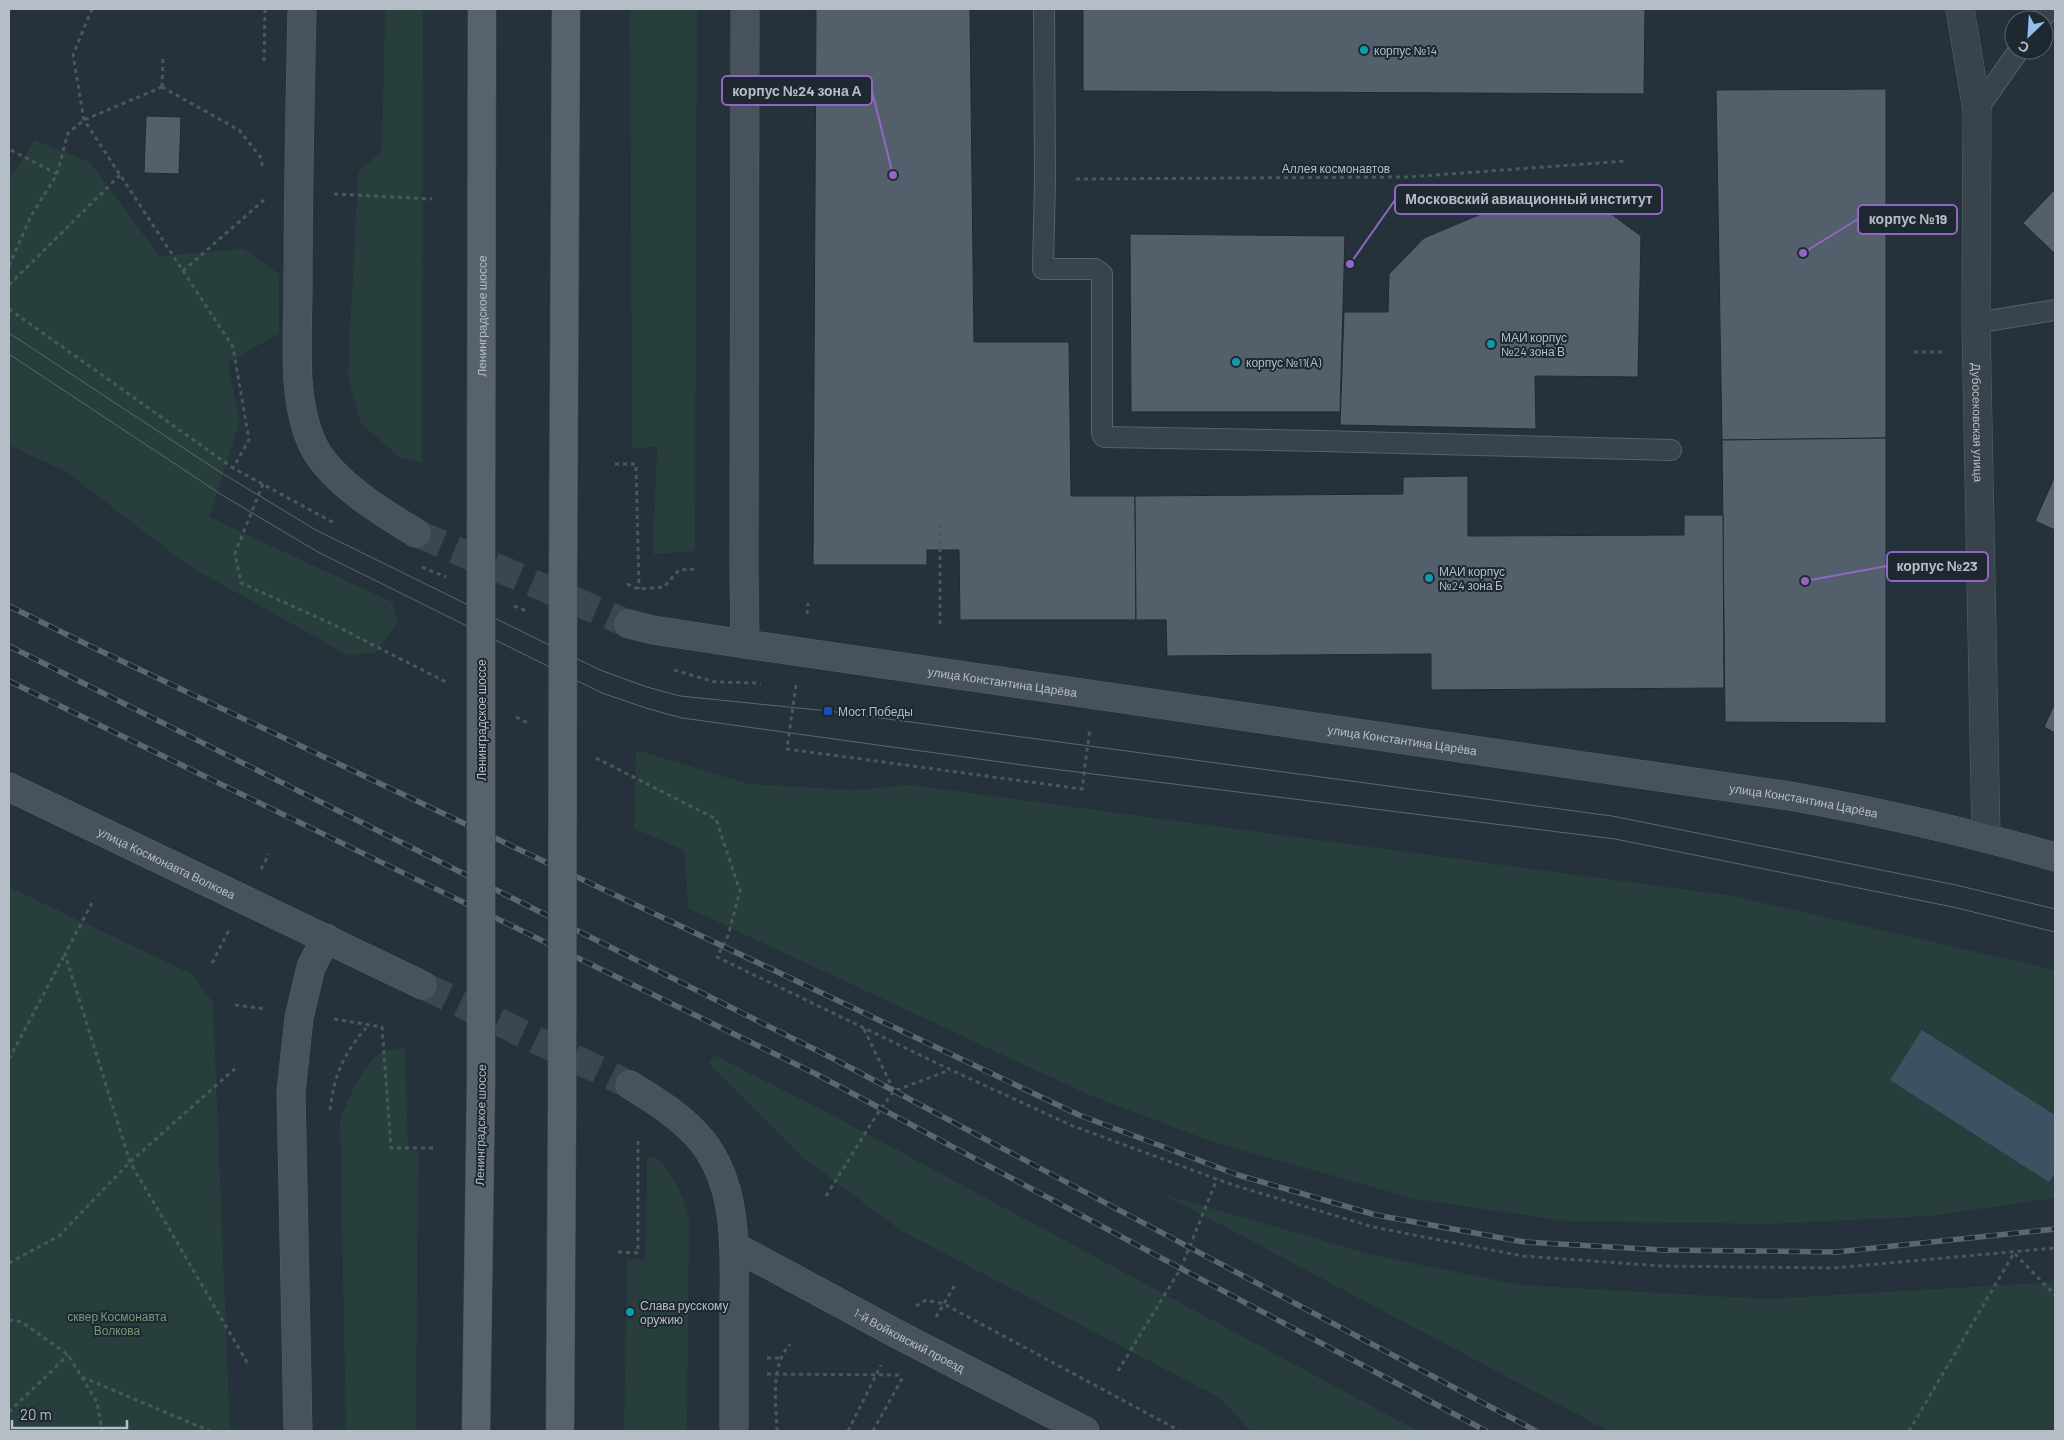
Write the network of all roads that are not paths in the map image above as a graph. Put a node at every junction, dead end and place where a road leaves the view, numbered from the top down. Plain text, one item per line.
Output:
1 (302, 9) edge
2 (482, 9) edge
3 (566, 9) edge
4 (745, 9) edge
5 (1044, 9) edge
6 (1960, 9) edge
7 (2012, 60) edge
8 (1977, 110) junction
9 (2055, 310) edge
10 (1976, 323) junction
11 (1671, 450) dead end
12 (416, 533) tunnel mouth
13 (629, 624) tunnel mouth
14 (745, 644) junction
15 (9, 787) edge
16 (1986, 837) junction
17 (2055, 857) edge
18 (326, 938) junction
19 (422, 985) tunnel mouth
20 (630, 1085) tunnel mouth
21 (734, 1246) junction
22 (298, 1431) edge
23 (476, 1431) edge
24 (560, 1431) edge
25 (734, 1431) edge
26 (1085, 1431) edge

1 - 12 street
2 - 23 main road, Ленинградское шоссе, bridge
3 - 24 main road, bridge
4 - 14 street
5 - 11 lane
6 - 8 street, Дубосековская улица
7 - 8 lane
8 - 10 street, Дубосековская улица
9 - 10 lane
10 - 16 street, Дубосековская улица
13 - 14 street, улица Константина Царёва
14 - 16 street, улица Константина Царёва
15 - 18 street, улица Космонавта Волкова
16 - 17 street, улица Константина Царёва
18 - 19 street, улица Космонавта Волкова
18 - 22 street
20 - 21 street
21 - 25 street
21 - 26 street, 1-й Войковский проезд

